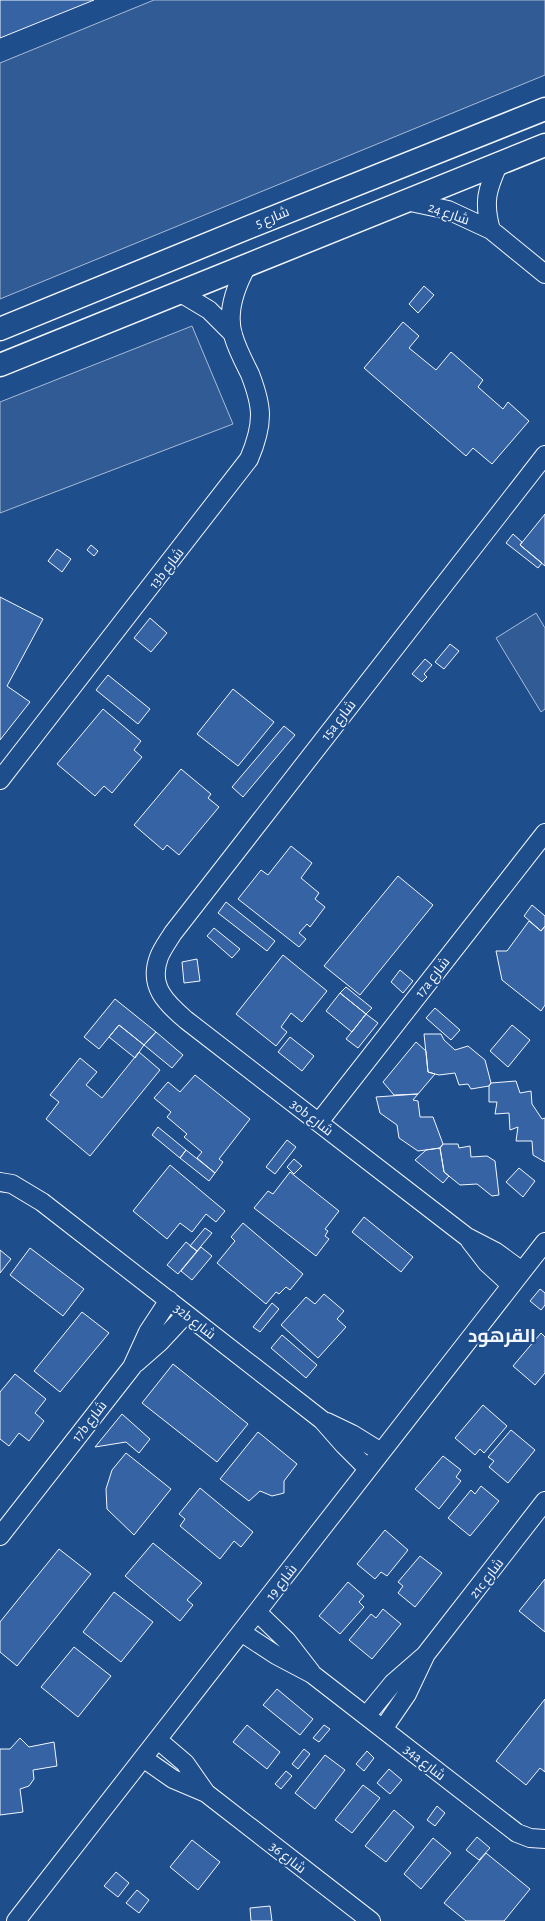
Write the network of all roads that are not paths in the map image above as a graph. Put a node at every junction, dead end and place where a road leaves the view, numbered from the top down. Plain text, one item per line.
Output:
1 (545, 108) edge
2 (545, 145) edge
3 (499, 163) junction
4 (406, 201) junction
5 (491, 230) junction
6 (246, 266) junction
7 (545, 274) edge
8 (179, 292) junction
9 (0, 329) edge
10 (233, 334) junction
11 (0, 365) edge
12 (545, 455) edge
13 (0, 780) edge
14 (545, 833) edge
15 (160, 994) joint
16 (319, 1122) junction
17 (6, 1183) edge
18 (467, 1237) junction
19 (545, 1242) edge
20 (522, 1271) junction
21 (511, 1285) junction
22 (168, 1300) junction
23 (186, 1314) junction
24 (132, 1367) junction
25 (322, 1420) junction
26 (381, 1452) junction
27 (368, 1469) junction
28 (545, 1501) edge
29 (0, 1536) edge
30 (257, 1612) junction
31 (242, 1632) junction
32 (426, 1654) junction
33 (312, 1674) junction
34 (366, 1716) junction
35 (383, 1729) junction
36 (158, 1740) junction
37 (143, 1758) junction
38 (206, 1793) junction
39 (544, 1840) edge
40 (16, 1921) edge
41 (371, 1921) edge

1 - 9 street, شارع 5
2 - 3 street
3 - 4 street
3 - 5 street, شارع 24
4 - 5 street, شارع 24
4 - 6 street
5 - 7 street, شارع 24
6 - 8 street
6 - 10 street, 13b شارع
8 - 10 street, 13b شارع
8 - 11 street
10 - 13 street, 13b شارع
12 - 15 street, 15a شارع
14 - 16 street, 17a شارع
15 - 16 street, 30b شارع
16 - 18 street, 30b شارع
17 - 22 street, 32b شارع
18 - 20 street
18 - 21 street
19 - 20 street, شارع 19
20 - 21 street, شارع 19
21 - 26 street, شارع 19
22 - 23 street, 32b شارع
22 - 24 street, 17b شارع
23 - 24 street
23 - 25 street, 32b شارع
24 - 29 street, 17b شارع
25 - 26 street
25 - 27 street, 32b شارع
26 - 27 street, شارع 19
27 - 30 street, شارع 19
28 - 32 street, 21c شارع
30 - 31 street, شارع 19
30 - 33 street, 34a شارع
31 - 33 street, 34a شارع
31 - 36 street, شارع 19
32 - 34 street, 21c شارع
32 - 35 street, 21c شارع
33 - 34 street, 34a شارع
34 - 35 street, 34a شارع
35 - 39 street, 34a شارع
36 - 37 street, شارع 19
36 - 38 street, شارع 36
37 - 38 street, شارع 36
37 - 40 street, شارع 19
38 - 41 street, شارع 36

